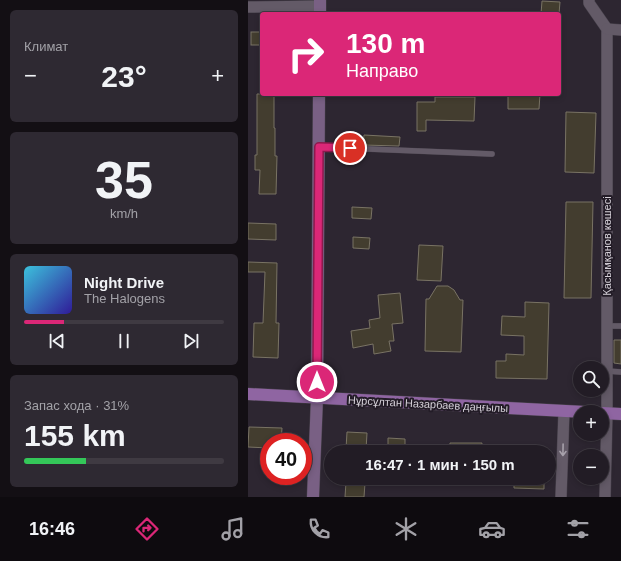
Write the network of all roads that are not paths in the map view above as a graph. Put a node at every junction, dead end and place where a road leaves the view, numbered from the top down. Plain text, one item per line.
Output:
1 (589, 0) edge
2 (248, 7) edge
3 (320, 7) edge
4 (606, 29) junction
5 (621, 30) edge
6 (319, 96) edge
7 (319, 147) junction
8 (492, 154) dead end
9 (607, 326) junction
10 (621, 326) edge
11 (607, 361) edge
12 (609, 371) edge
13 (621, 372) edge
14 (248, 394) edge
15 (317, 398) junction
16 (564, 411) junction
17 (573, 411) edge
18 (609, 413) edge
19 (621, 414) edge
20 (604, 441) edge
21 (313, 497) edge
22 (562, 497) edge
23 (605, 497) edge

1 - 4 street
2 - 3 street
4 - 5 street
4 - 9 street, Қасымқанов көшесі
6 - 7 street
7 - 8 lane
7 - 15 street
9 - 10 lane
9 - 11 street, Қасымқанов көшесі
12 - 13 lane
14 - 15 main road, Нұрсұлтан Назарбаев даңғылы
15 - 16 main road, Нұрсұлтан Назарбаев даңғылы
15 - 21 street
16 - 17 main road, Нұрсұлтан Назарбаев даңғылы
16 -> 22 street
18 - 19 main road
20 - 23 street, Қасымқанов көшесі

